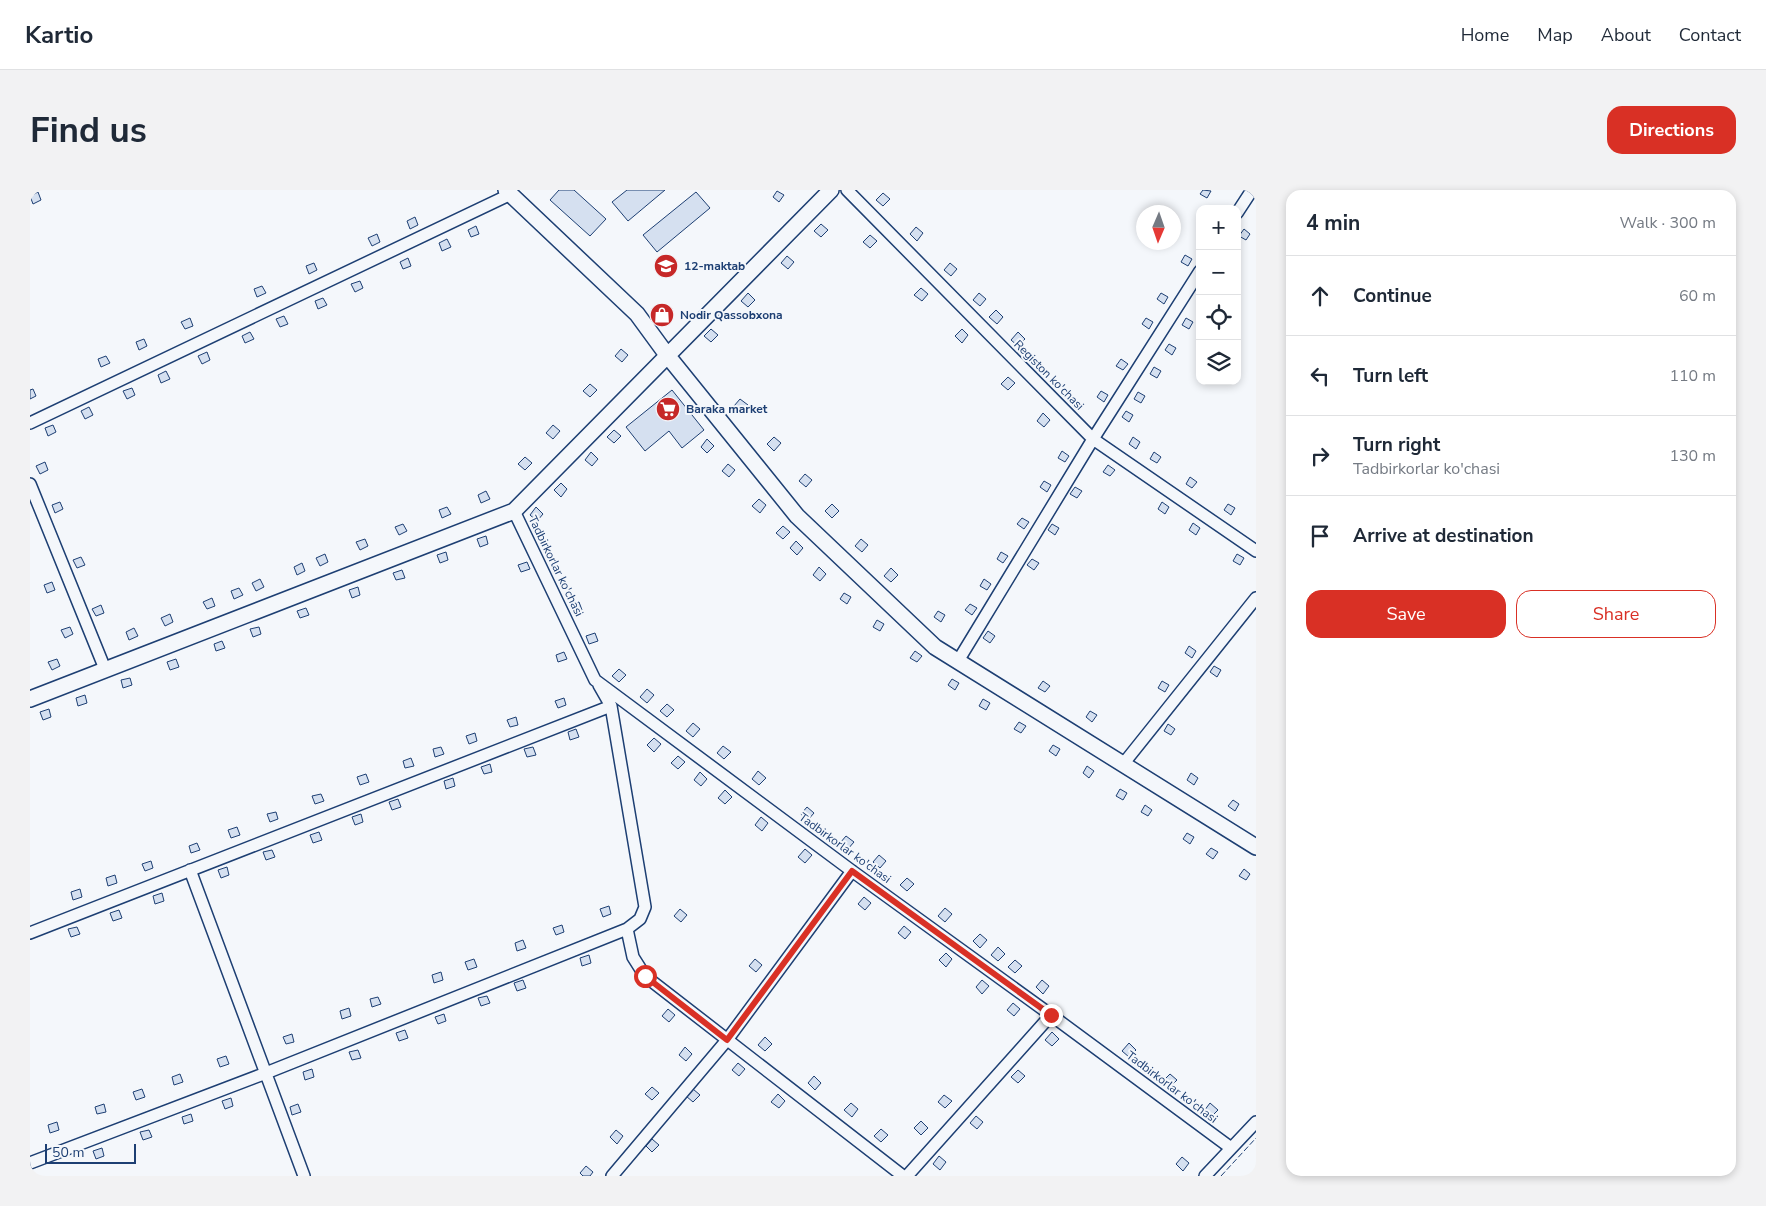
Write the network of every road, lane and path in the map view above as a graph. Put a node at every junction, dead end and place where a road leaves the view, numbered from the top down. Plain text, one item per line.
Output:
1 (832, 190) edge
2 (847, 190) edge
3 (508, 192) edge
4 (1249, 193) edge
5 (1241, 206) edge
6 (1196, 278) edge
7 (667, 355) junction
8 (30, 423) edge
9 (1092, 439) junction
10 (30, 484) edge
11 (514, 510) junction
12 (1256, 552) edge
13 (1256, 598) edge
14 (958, 661) junction
15 (105, 669) junction
16 (596, 680) junction
17 (30, 699) edge
18 (611, 706) junction
19 (1124, 764) junction
20 (1256, 847) edge
21 (190, 870) junction
22 (852, 871) junction
23 (627, 928) junction
24 (30, 933) edge
25 (1051, 1015) junction
26 (727, 1040) junction
27 (266, 1073) junction
28 (1256, 1122) edge
29 (1231, 1148) junction
30 (30, 1163) edge
31 (304, 1176) edge
32 (612, 1176) edge
33 (903, 1176) edge
34 (907, 1176) edge
35 (1205, 1176) edge

1 - 7 street
2 - 9 street, Registon ko'chasi
3 - 7 street
3 - 8 street
4 - 5 street
6 - 9 street
7 - 11 street
7 - 14 street
9 - 12 street, Registon ko'chasi
9 - 14 street
10 - 15 street
11 - 15 street
11 - 16 street, Tadbirkorlar ko'chasi
13 - 19 street
14 - 19 street
15 - 17 street
16 - 18 street
16 - 22 street, Tadbirkorlar ko'chasi
18 - 21 street
18 - 23 street
19 - 20 street
21 - 24 street
21 - 27 street
22 - 25 street, Tadbirkorlar ko'chasi
22 - 26 street
23 - 26 street
23 - 27 street
25 - 29 street, Tadbirkorlar ko'chasi
25 - 34 street
26 - 32 street
26 - 33 street
27 - 30 street
27 - 31 street
28 - 29 street
29 - 35 street

